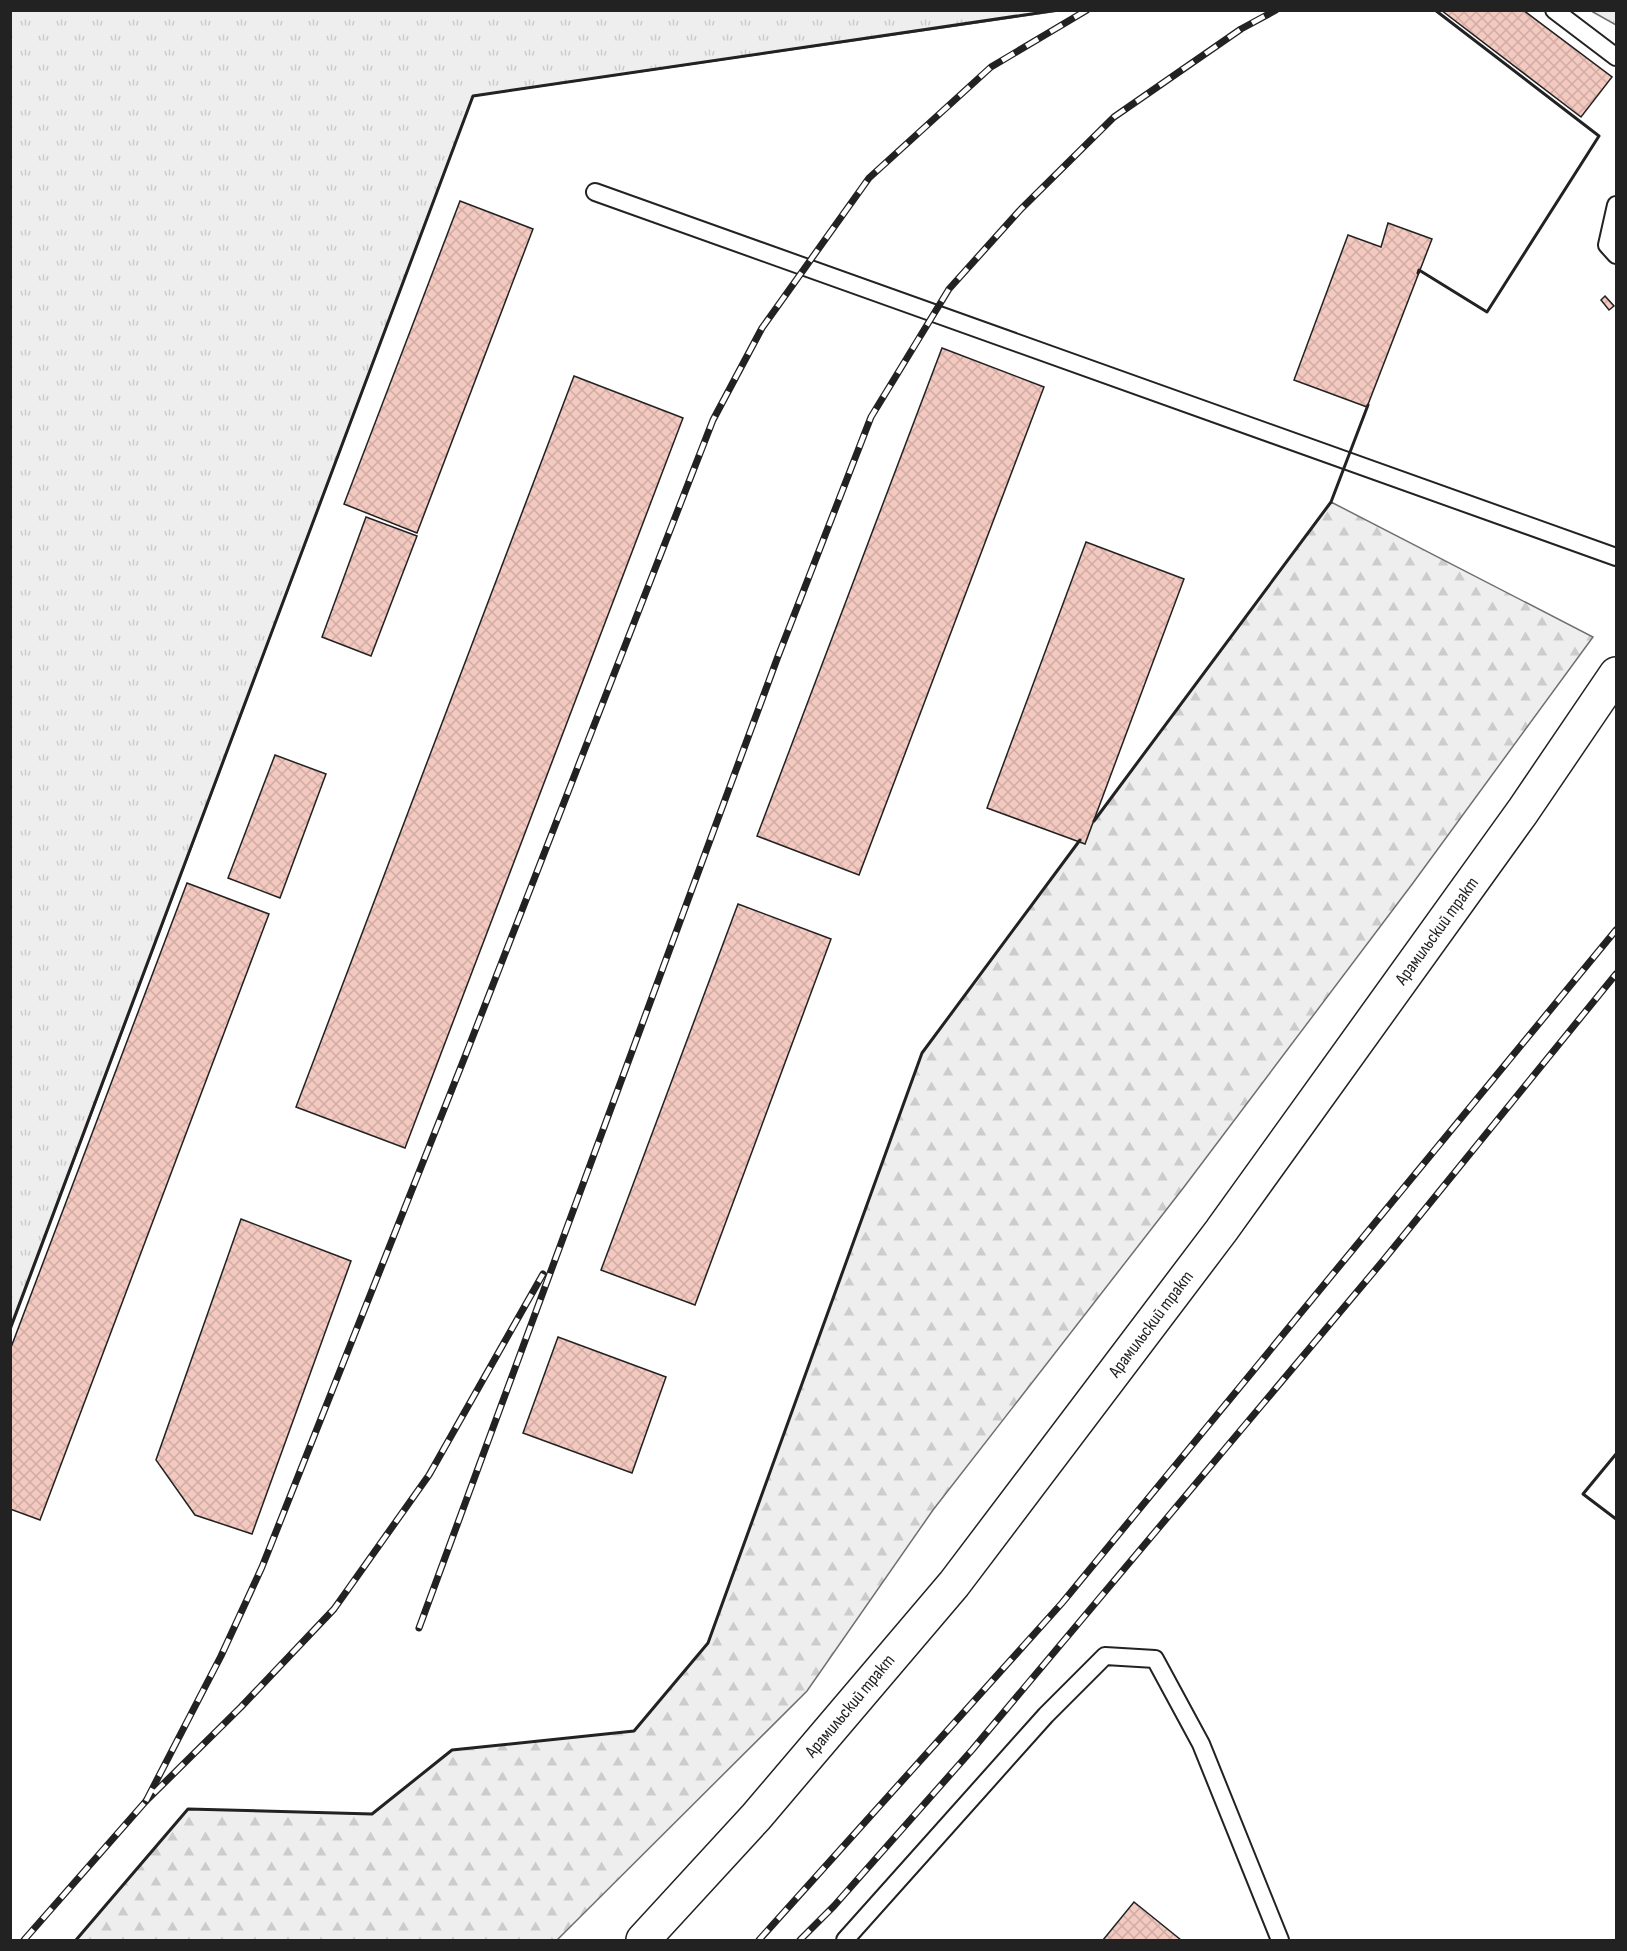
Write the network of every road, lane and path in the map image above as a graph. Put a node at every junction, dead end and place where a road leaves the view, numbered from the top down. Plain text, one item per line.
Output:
1 (1554, 10) edge
2 (1617, 57) edge
3 (595, 192) dead end
4 (1617, 205) edge
5 (1617, 255) edge
6 (1617, 557) edge
7 (1617, 674) edge
8 (643, 1941) edge
9 (845, 1941) edge
10 (1280, 1941) edge

1 - 2 lane
3 - 6 lane
4 - 5 lane
7 - 8 main road, Арамильский тракт
9 - 10 lane

